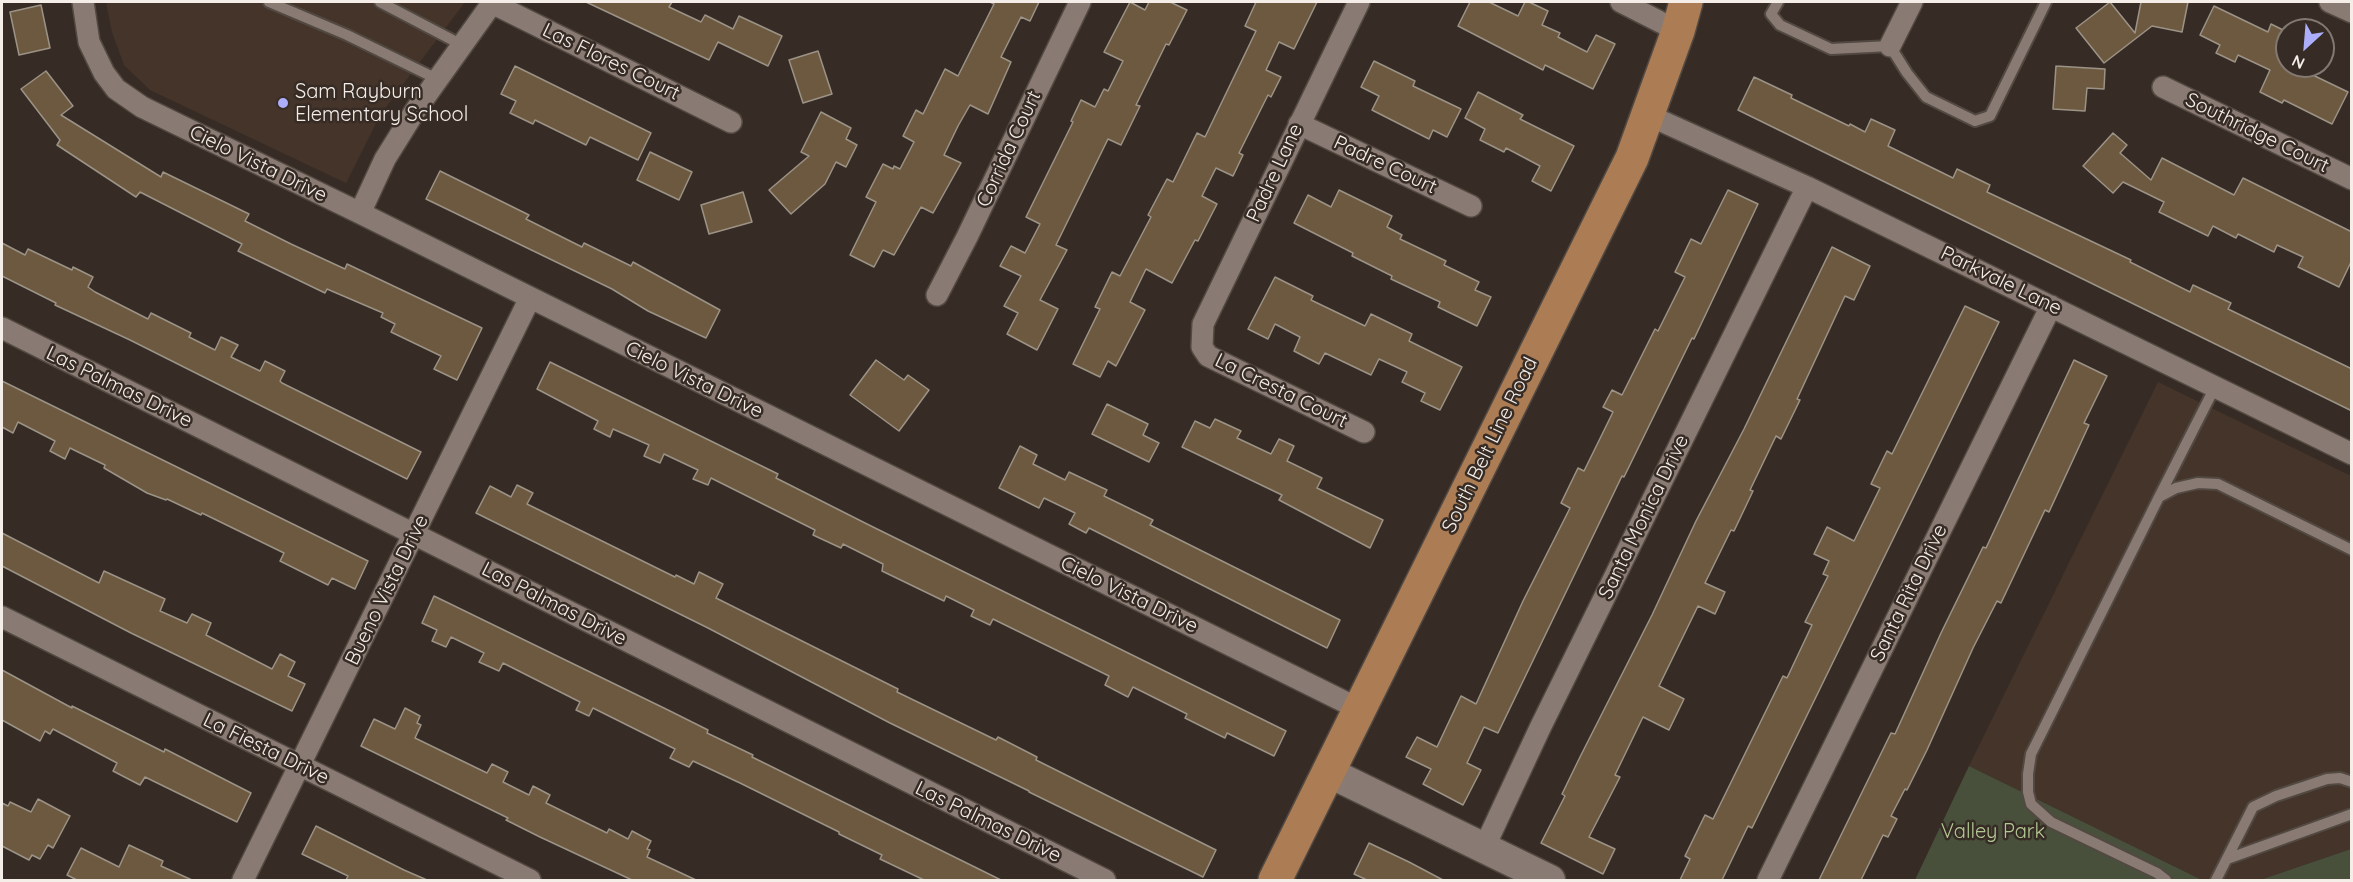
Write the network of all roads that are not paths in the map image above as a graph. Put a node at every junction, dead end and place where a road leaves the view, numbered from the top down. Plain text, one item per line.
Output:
1 (83, 2) edge
2 (269, 2) edge
3 (380, 2) edge
4 (492, 2) edge
5 (1080, 2) edge
6 (1359, 2) edge
7 (1621, 2) edge
8 (1778, 2) edge
9 (1912, 2) edge
10 (2046, 2) edge
11 (2330, 2) edge
12 (2352, 12) edge
13 (1682, 16) edge
14 (462, 45) junction
15 (1890, 46) junction
16 (437, 79) junction
17 (2163, 87) dead end
18 (1647, 115) junction
19 (731, 122) dead end
20 (1299, 124) junction
21 (2352, 179) edge
22 (1806, 187) junction
23 (1471, 206) dead end
24 (360, 213) junction
25 (937, 295) dead end
26 (530, 298) junction
27 (2051, 306) junction
28 (2, 328) edge
29 (1202, 348) joint
30 (2215, 387) junction
31 (1364, 432) dead end
32 (2352, 454) edge
33 (2159, 497) junction
34 (415, 533) junction
35 (2352, 550) edge
36 (2, 617) edge
37 (1359, 709) junction
38 (300, 766) junction
39 (1328, 772) junction
40 (2352, 782) edge
41 (2352, 814) edge
42 (1484, 848) junction
43 (2227, 859) junction
44 (243, 880) edge
45 (530, 880) edge
46 (1105, 880) edge
47 (1275, 880) edge
48 (1550, 880) edge
49 (1768, 880) edge
50 (2166, 880) edge
51 (2216, 880) edge

1 - 24 street, Cielo Vista Drive
2 - 16 lane
3 - 14 lane
4 - 14 street
4 - 19 street, Las Flores Court
5 - 25 street, Corrida Court
6 - 20 street, Padre Lane
7 - 13 street
8 - 15 lane
9 - 15 street
10 - 15 lane
11 - 12 street
13 - 18 main road, South Belt Line Road
14 - 16 street
16 - 24 street
17 - 21 street, Southridge Court
18 - 22 street, Parkvale Lane
18 - 37 main road, South Belt Line Road
20 - 23 street, Padre Court
20 - 29 street, Padre Lane
22 - 27 street, Parkvale Lane
22 - 42 street, Santa Monica Drive
24 - 26 street, Cielo Vista Drive
26 - 34 street, Bueno Vista Drive
26 - 37 street, Cielo Vista Drive
27 - 30 street, Parkvale Lane
27 - 49 street, Santa Rita Drive
28 - 34 street, Las Palmas Drive
29 - 31 street, La Cresta Court
30 - 32 street, Parkvale Lane
30 - 33 lane
33 - 35 lane
33 - 50 lane
34 - 38 street, Bueno Vista Drive
34 - 46 street, Las Palmas Drive
36 - 38 street, La Fiesta Drive
37 - 39 main road, South Belt Line Road
38 - 44 street, Bueno Vista Drive
38 - 45 street, La Fiesta Drive
39 - 42 street
39 - 47 main road, South Belt Line Road
40 - 43 lane
41 - 43 lane
42 - 48 street
43 - 51 lane

